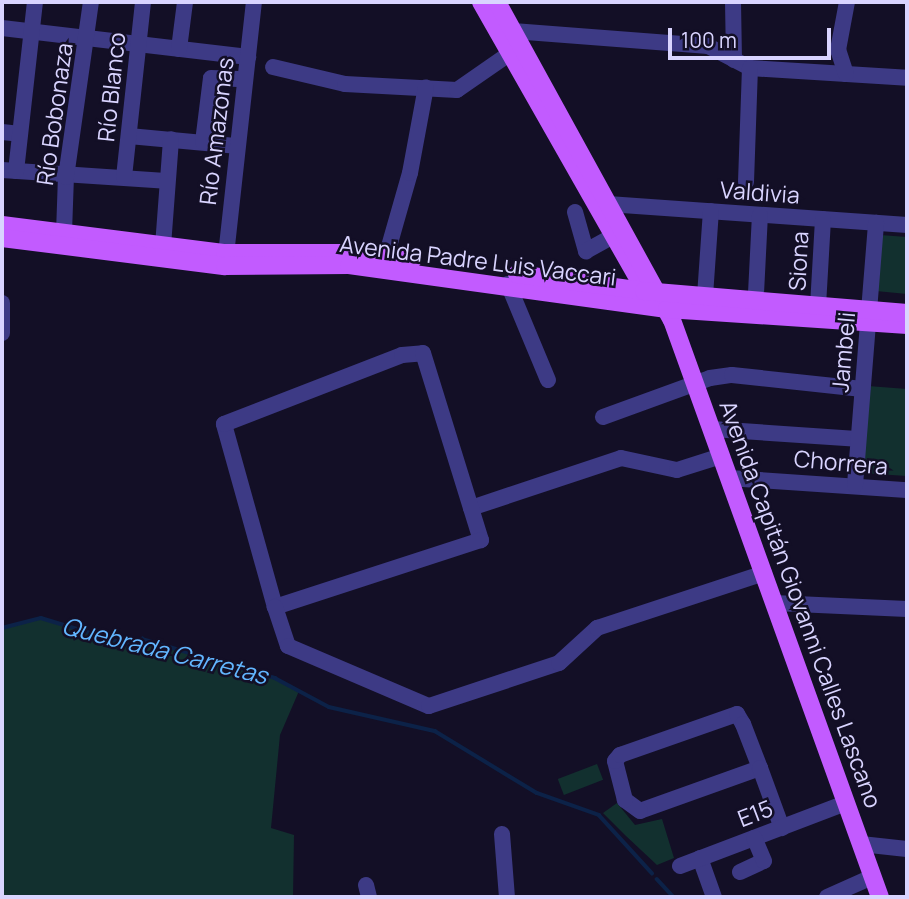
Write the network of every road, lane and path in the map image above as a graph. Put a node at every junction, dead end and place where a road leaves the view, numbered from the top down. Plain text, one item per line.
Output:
1 (35, 2) edge
2 (91, 2) edge
3 (144, 2) edge
4 (185, 2) edge
5 (254, 2) edge
6 (481, 2) edge
7 (497, 2) edge
8 (733, 2) edge
9 (847, 2) edge
10 (2, 28) edge
11 (513, 31) junction
12 (32, 32) junction
13 (87, 38) junction
14 (139, 44) junction
15 (178, 49) junction
16 (509, 54) junction
17 (247, 57) junction
18 (734, 60) junction
19 (273, 67) dead end
20 (750, 68) junction
21 (846, 74) junction
22 (907, 78) edge
23 (245, 79) junction
24 (426, 88) junction
25 (2, 132) edge
26 (20, 134) junction
27 (128, 136) junction
28 (171, 139) junction
29 (203, 142) junction
30 (236, 146) junction
31 (9, 170) edge
32 (66, 177) junction
33 (124, 177) junction
34 (166, 181) junction
35 (746, 182) dead end
36 (608, 204) junction
37 (711, 211) junction
38 (575, 212) dead end
39 (760, 215) junction
40 (823, 219) junction
41 (876, 223) junction
42 (2, 225) edge
43 (907, 225) edge
44 (64, 233) junction
45 (611, 237) junction
46 (2, 238) edge
47 (163, 246) junction
48 (622, 254) junction
49 (386, 257) junction
50 (225, 260) junction
51 (508, 285) junction
52 (595, 285) junction
53 (705, 296) junction
54 (656, 300) junction
55 (2, 303) edge
56 (818, 306) junction
57 (755, 308) junction
58 (907, 313) edge
59 (868, 316) junction
60 (907, 325) edge
61 (2, 333) edge
62 (548, 380) dead end
63 (696, 384) junction
64 (862, 389) junction
65 (603, 417) dead end
66 (712, 429) junction
67 (857, 439) junction
68 (722, 456) junction
69 (729, 478) junction
70 (855, 485) junction
71 (907, 490) edge
72 (471, 508) junction
73 (764, 573) junction
74 (774, 603) junction
75 (275, 607) junction
76 (907, 609) edge
77 (760, 768) junction
78 (846, 803) junction
79 (782, 828) junction
80 (502, 834) dead end
81 (754, 838) junction
82 (860, 844) junction
83 (907, 849) edge
84 (700, 858) junction
85 (680, 866) dead end
86 (740, 872) dead end
87 (873, 877) junction
88 (507, 897) edge
89 (714, 897) edge
90 (827, 897) edge
91 (880, 897) edge

1 - 12 street
2 - 13 street, Río Bobonaza
3 - 14 street, Río Blanco
4 - 15 street
5 - 17 street, Río Amazonas
6 - 16 main road, Avenida Capitán Giovanni Calles Lascano
7 - 11 main road, Avenida Capitán Giovanni Calles Lascano
8 - 18 street
9 - 21 street
10 - 12 street
11 - 18 street
11 - 36 main road, Avenida Capitán Giovanni Calles Lascano
12 - 13 street
12 - 26 street
13 - 14 street
13 - 32 street, Río Bobonaza
14 - 15 street
14 - 27 street, Río Blanco
15 - 17 street
16 - 24 street
16 - 45 main road, Avenida Capitán Giovanni Calles Lascano
17 - 23 street, Río Amazonas
18 - 20 street
19 - 24 street
20 - 21 street
20 - 35 street
21 - 22 street
23 - 29 street
23 - 30 street, Río Amazonas
24 - 49 street
25 - 26 street
26 - 31 street
27 - 28 street
27 - 33 street, Río Blanco
28 - 29 street
28 - 34 street
29 - 30 street
30 - 50 street, Río Amazonas
31 - 32 street
32 - 33 street
32 - 44 street, Río Bobonaza
33 - 34 street
34 - 47 street
36 - 37 street, Valdivia
36 - 54 main road, Avenida Capitán Giovanni Calles Lascano
37 - 39 street, Valdivia
37 - 53 street
38 - 45 street
39 - 40 street, Valdivia
39 - 57 street
40 - 41 street, Valdivia
40 - 56 street, Siona
41 - 43 street, Valdivia
41 - 59 street, Jambeli
42 - 44 main road, Avenida Padre Luis Vaccari
44 - 47 main road, Avenida Padre Luis Vaccari
45 - 48 main road, Avenida Capitán Giovanni Calles Lascano
46 - 50 main road, Avenida Padre Luis Vaccari
47 - 50 main road, Avenida Padre Luis Vaccari
48 - 52 main road
48 - 54 main road, Avenida Capitán Giovanni Calles Lascano
49 - 50 main road, Avenida Padre Luis Vaccari
49 - 52 main road, Avenida Padre Luis Vaccari
50 - 51 main road, Avenida Padre Luis Vaccari
51 - 54 main road, Avenida Padre Luis Vaccari
51 - 62 street
52 - 54 main road, Avenida Padre Luis Vaccari
53 - 54 main road, Avenida Padre Luis Vaccari
53 - 57 main road, Avenida Padre Luis Vaccari
54 - 57 main road, Avenida Padre Luis Vaccari
54 - 63 main road, Avenida Capitán Giovanni Calles Lascano
55 - 61 street
56 - 57 main road, Avenida Padre Luis Vaccari
56 - 59 main road, Avenida Padre Luis Vaccari
57 - 59 main road, Avenida Padre Luis Vaccari
58 - 59 main road, Avenida Padre Luis Vaccari
59 - 60 main road, Avenida Padre Luis Vaccari
59 - 64 street, Jambeli
63 - 64 street
63 - 65 street
63 - 66 main road, Avenida Capitán Giovanni Calles Lascano
64 - 67 street, Jambeli
66 - 67 street
66 - 68 main road, Avenida Capitán Giovanni Calles Lascano
67 - 70 street, Jambeli
68 - 69 main road, Avenida Capitán Giovanni Calles Lascano
68 - 72 street
69 - 70 street, Chorrera
69 - 73 main road, Avenida Capitán Giovanni Calles Lascano
70 - 71 street, Chorrera
72 - 75 street
72 - 75 street
73 - 74 main road, Avenida Capitán Giovanni Calles Lascano
73 - 75 street
74 - 76 street
74 - 78 main road, Avenida Capitán Giovanni Calles Lascano
77 - 77 street
77 - 79 street
78 - 79 street, E15
78 - 82 main road, Avenida Capitán Giovanni Calles Lascano
79 - 81 street, E15
80 - 88 street
81 - 84 street, E15
81 - 86 street
82 - 83 street
82 - 87 main road, Avenida Capitán Giovanni Calles Lascano
84 - 85 street, E15
84 - 89 street
87 - 90 street
87 - 91 main road, Avenida Capitán Giovanni Calles Lascano

